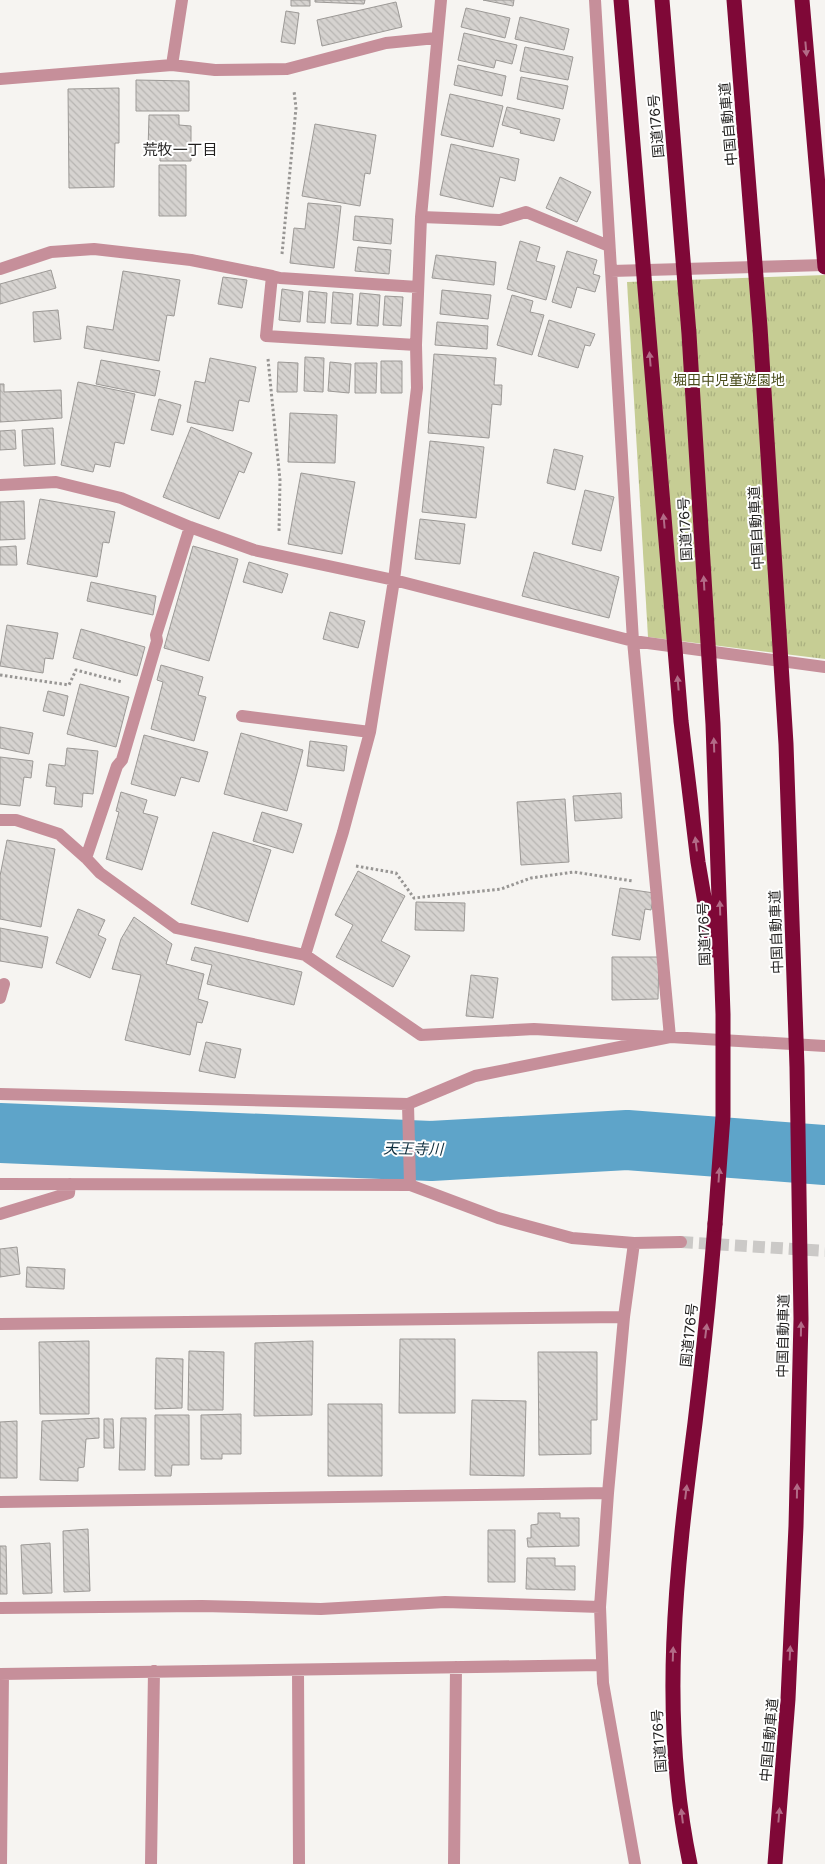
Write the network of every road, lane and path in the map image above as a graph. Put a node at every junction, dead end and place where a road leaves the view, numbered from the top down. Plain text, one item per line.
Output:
1 (182, 0) edge
2 (441, 0) edge
3 (595, 0) edge
4 (621, 0) edge
5 (662, 0) edge
6 (734, 0) edge
7 (802, 0) edge
8 (436, 38) junction
9 (172, 65) junction
10 (292, 68) junction
11 (0, 79) edge
12 (420, 217) junction
13 (609, 246) junction
14 (825, 266) edge
15 (0, 269) edge
16 (611, 271) junction
17 (276, 277) junction
18 (418, 287) junction
19 (266, 336) junction
20 (416, 345) junction
21 (0, 485) edge
22 (190, 527) junction
23 (278, 556) junction
24 (394, 580) junction
25 (634, 641) junction
26 (825, 667) edge
27 (0, 675) edge
28 (144, 688) junction
29 (242, 716) dead end
30 (370, 732) junction
31 (0, 820) edge
32 (86, 858) junction
33 (333, 862) junction
34 (656, 885) junction
35 (305, 955) junction
36 (4, 984) dead end
37 (0, 998) edge
38 (723, 1014) junction
39 (670, 1037) junction
40 (825, 1046) edge
41 (0, 1094) edge
42 (408, 1104) junction
43 (0, 1184) edge
44 (70, 1184) junction
45 (410, 1186) junction
46 (0, 1214) edge
47 (681, 1242) tunnel mouth
48 (634, 1243) junction
49 (624, 1318) junction
50 (0, 1324) edge
51 (608, 1493) junction
52 (0, 1502) edge
53 (600, 1607) junction
54 (0, 1608) edge
55 (602, 1666) junction
56 (456, 1667) junction
57 (298, 1670) junction
58 (154, 1672) junction
59 (2, 1674) edge
60 (1, 1864) edge
61 (152, 1864) edge
62 (299, 1864) edge
63 (454, 1864) edge
64 (634, 1864) edge
65 (690, 1864) edge
66 (775, 1864) edge

1 - 9 street
2 - 8 street
3 - 13 street
38 -> 4 highway, bridge
38 -> 5 highway, 国道176号, bridge
66 -> 6 highway, 中国自動車道, bridge
7 -> 14 highway, bridge
8 - 10 street
8 - 12 street
9 - 10 street
9 - 11 street
10 - 17 path
12 - 13 street
12 - 18 street
13 - 16 street
14 - 16 street
15 - 17 street
16 - 25 street
17 - 18 street
17 - 19 street
18 - 20 street
19 - 20 street
19 - 23 path
20 - 24 street
21 - 22 street
22 - 23 street
22 - 28 street
23 - 24 street
24 - 25 street
24 - 30 street
25 - 26 street
25 - 34 street
27 - 28 path
28 - 32 street
29 - 30 street
30 - 33 street
31 - 32 street
32 - 35 street
33 - 34 path
33 - 35 street
34 - 39 street
35 - 39 street
36 - 37 street
65 -> 38 highway, 国道176号, bridge
39 - 40 street
39 - 42 street
41 - 42 street
42 - 45 street
43 - 44 street
44 - 45 street
44 - 46 street
45 - 48 street
47 - 48 street
48 - 49 street
49 - 50 street
49 - 51 street
51 - 52 street
51 - 53 street
53 - 54 street
53 - 55 street
55 - 56 street
55 - 64 street
56 - 57 street
56 - 63 street
57 - 58 street
57 - 62 street
58 - 59 street
58 - 61 street
59 - 60 street

